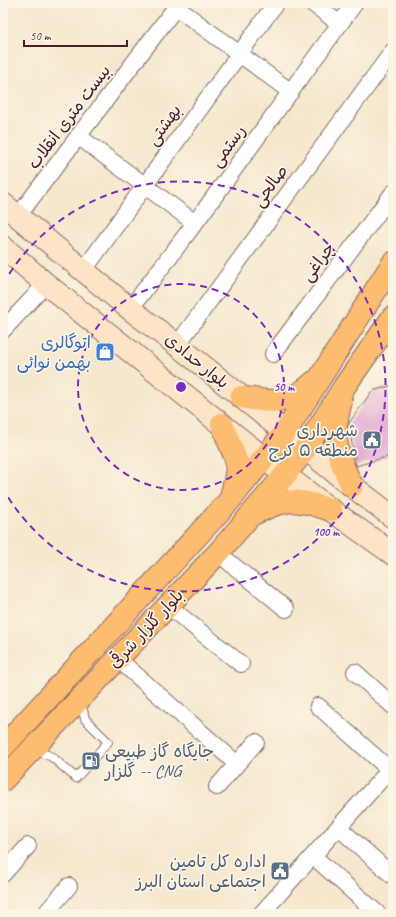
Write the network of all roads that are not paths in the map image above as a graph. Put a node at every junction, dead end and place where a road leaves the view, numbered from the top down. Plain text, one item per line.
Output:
1 (276, 3) edge
2 (312, 3) edge
3 (354, 3) edge
4 (178, 5) edge
5 (340, 24) junction
6 (393, 51) edge
7 (240, 54) junction
8 (291, 92) junction
9 (78, 136) junction
10 (144, 185) junction
11 (393, 194) edge
12 (10, 210) edge
13 (195, 223) junction
14 (3, 247) edge
15 (393, 263) edge
16 (84, 270) junction
17 (46, 284) junction
18 (130, 309) junction
19 (393, 317) edge
20 (3, 330) edge
21 (177, 345) junction
22 (273, 354) dead end
23 (325, 371) junction
24 (344, 387) junction
25 (241, 397) junction
26 (222, 424) junction
27 (286, 431) junction
28 (306, 448) junction
29 (264, 458) junction
30 (285, 475) junction
31 (352, 486) junction
32 (230, 500) junction
33 (331, 510) junction
34 (250, 515) junction
35 (393, 517) edge
36 (218, 553) junction
37 (393, 554) edge
38 (168, 606) junction
39 (286, 609) dead end
40 (118, 659) junction
41 (241, 664) dead end
42 (355, 672) dead end
43 (81, 698) junction
44 (318, 706) dead end
45 (393, 706) edge
46 (256, 742) dead end
47 (3, 747) edge
48 (32, 749) junction
49 (237, 764) junction
50 (391, 768) edge
51 (3, 780) edge
52 (216, 787) dead end
53 (338, 828) junction
54 (28, 846) dead end
55 (313, 856) junction
56 (3, 874) edge
57 (393, 876) edge
58 (69, 886) dead end
59 (45, 914) edge
60 (261, 914) edge
61 (378, 914) edge

1 - 7 street, بهشتی
2 - 5 street
3 - 5 street, رستمی
4 - 7 street
4 - 9 street, بیست متری انقلاب
5 - 8 street, رستمی
6 - 21 street, صالحی
7 - 8 street
7 - 10 street, بهشتی
8 - 13 street, رستمی
9 - 10 street
9 - 12 street, بیست متری انقلاب
10 - 13 street
10 - 16 street, بهشتی
11 - 22 street, چراغی
12 - 16 main road, بلوار حدادی
13 - 18 street, رستمی
14 - 17 main road, بلوار حدادی
15 - 23 main road
16 - 18 main road, بلوار حدادی
17 - 20 street
17 - 26 main road, بلوار حدادی
18 - 21 main road, بلوار حدادی
19 - 24 main road, بلوار گلزار شرقی
21 - 25 main road, بلوار حدادی
23 - 25 main road
23 - 27 main road, بلوار گلزار شرقی
24 - 28 main road, بلوار گلزار شرقی
24 - 31 main road
25 - 27 main road, بلوار حدادی
26 - 29 main road, بلوار حدادی
26 - 32 main road
27 - 28 main road, بلوار حدادی
27 - 29 main road, بلوار گلزار شرقی
28 - 30 main road, بلوار گلزار شرقی
28 - 31 main road, بلوار حدادی
29 - 30 main road, بلوار حدادی
29 - 32 main road, بلوار گلزار شرقی
30 - 33 main road, بلوار حدادی
30 - 34 main road, بلوار گلزار شرقی
31 - 35 main road, بلوار حدادی
32 - 47 main road, بلوار گلزار شرقی
33 - 34 main road
33 - 37 main road, بلوار حدادی
34 - 36 main road, بلوار گلزار شرقی
36 - 38 main road, بلوار گلزار شرقی
36 - 39 street
38 - 40 main road, بلوار گلزار شرقی
38 - 41 street
40 - 43 main road, بلوار گلزار شرقی
40 - 49 street
42 - 45 street
43 - 48 main road, بلوار گلزار شرقی
43 - 48 lane
44 - 50 street
46 - 49 street
48 - 51 main road, بلوار گلزار شرقی
49 - 52 street
50 - 53 street
53 - 55 street
53 - 57 street
54 - 56 street
55 - 60 street
55 - 61 street
58 - 59 street

